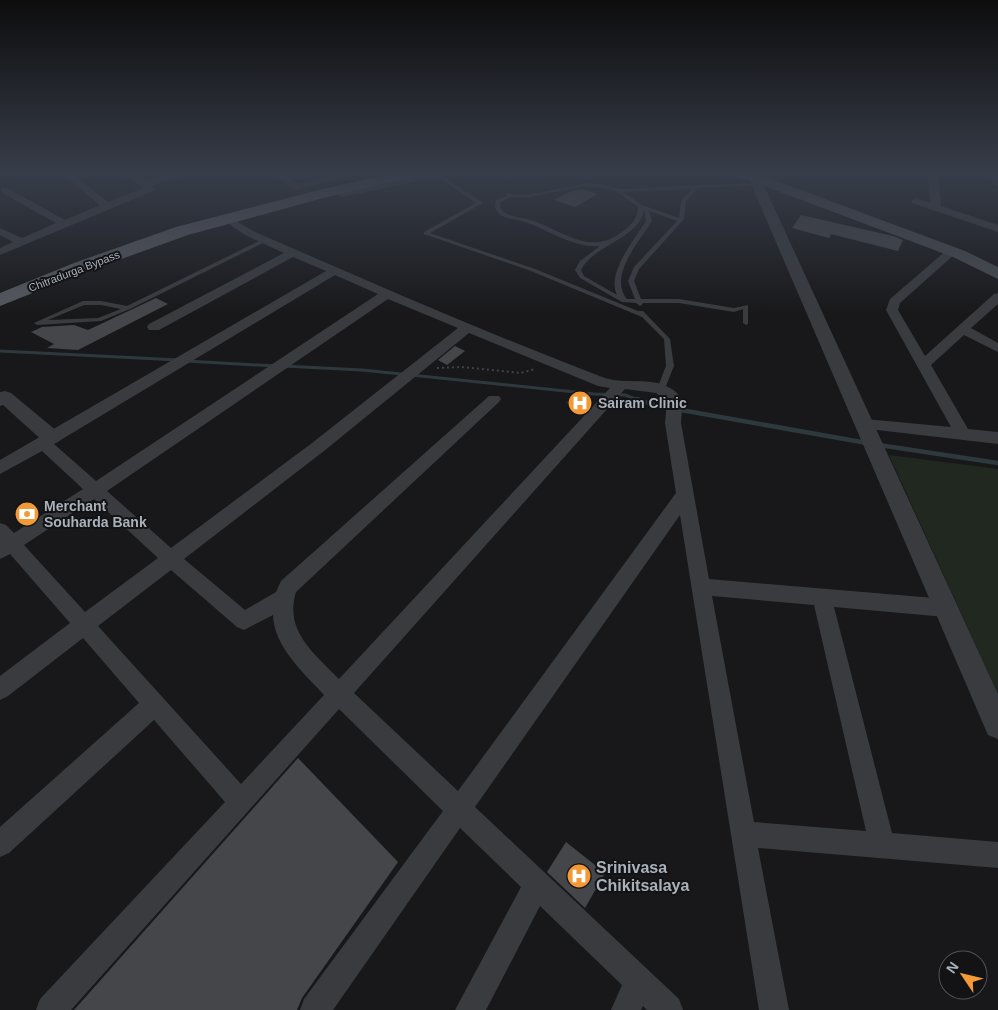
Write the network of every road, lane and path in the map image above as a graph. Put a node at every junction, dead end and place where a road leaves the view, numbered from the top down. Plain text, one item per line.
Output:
1 (60, 221) edge
2 (72, 221) edge
3 (169, 221) edge
4 (190, 221) edge
5 (215, 221) edge
6 (447, 221) edge
7 (527, 221) edge
8 (637, 221) edge
9 (648, 221) edge
10 (679, 221) edge
11 (772, 221) edge
12 (870, 221) edge
13 (976, 221) edge
14 (233, 222) joint
15 (65, 224) junction
16 (998, 228) edge
17 (0, 231) edge
18 (126, 234) dead end
19 (109, 240) dead end
20 (265, 240) junction
21 (608, 242) junction
22 (23, 243) junction
23 (952, 251) junction
24 (0, 252) edge
25 (294, 252) junction
26 (38, 267) dead end
27 (336, 270) junction
28 (998, 274) edge
29 (0, 291) edge
30 (388, 294) junction
31 (998, 297) edge
32 (0, 300) edge
33 (638, 300) junction
34 (625, 301) junction
35 (0, 308) edge
36 (128, 308) junction
37 (645, 316) junction
38 (746, 323) dead end
39 (154, 327) dead end
40 (468, 327) junction
41 (962, 329) junction
42 (998, 348) edge
43 (424, 363) junction
44 (556, 364) junction
45 (924, 365) junction
46 (620, 386) junction
47 (661, 389) junction
48 (2, 397) edge
49 (494, 399) dead end
50 (865, 424) junction
51 (964, 434) junction
52 (998, 438) edge
53 (47, 440) junction
54 (0, 468) edge
55 (94, 490) junction
56 (685, 494) junction
57 (4, 541) edge
58 (171, 559) junction
59 (701, 587) junction
60 (822, 597) junction
61 (282, 599) junction
62 (946, 608) junction
63 (84, 625) junction
64 (0, 690) edge
65 (339, 694) junction
66 (154, 705) junction
67 (998, 724) edge
68 (241, 802) junction
69 (458, 809) junction
70 (742, 834) junction
71 (0, 844) edge
72 (882, 846) junction
73 (998, 855) edge
74 (537, 884) junction
75 (638, 982) junction
76 (51, 1010) edge
77 (314, 1010) edge
78 (470, 1010) edge
79 (626, 1010) edge
80 (668, 1010) edge
81 (774, 1010) edge

1 - 15 street
2 - 15 street
3 - 18 main road
4 - 29 main road, Chitradurga Bypass
5 - 32 main road, Chitradurga Bypass
6 - 37 lane
7 - 21 lane
8 - 21 lane
9 - 34 lane
10 - 33 lane
11 - 50 street
12 - 23 main road
13 - 16 street
14 - 20 street
14 - 35 main road
15 - 22 street
17 - 22 street
19 - 26 main road
20 - 25 street
20 - 36 lane
21 - 34 lane
22 - 24 street
23 - 28 main road
23 - 45 street
25 - 27 street
25 - 39 street
27 - 30 street
27 - 53 street
30 - 40 street
30 - 55 street
31 - 41 street
33 - 34 lane
33 - 37 lane
33 - 38 lane
34 - 37 lane
36 - 36 lane
37 - 47 lane
40 - 43 street
40 - 44 street
41 - 42 street
41 - 45 street
43 - 44 path
43 - 58 street
44 - 46 street
45 - 51 street
46 - 47 street
46 - 65 street
47 - 56 street
48 - 53 street
49 - 61 street
50 - 51 street
50 - 62 street
51 - 52 street
53 - 54 street
53 - 55 street
55 - 57 street
55 - 58 street
56 - 59 street
56 - 69 street
57 - 63 street
58 - 61 street
58 - 63 street
59 - 60 street
59 - 70 street
60 - 62 street
60 - 72 street
61 - 65 street
62 - 67 street
63 - 64 street
63 - 66 street
65 - 68 street
65 - 69 street
66 - 68 street
66 - 71 street
68 - 76 street
69 - 74 street
69 - 77 street
70 - 72 street
70 - 81 street
72 - 73 street
74 - 75 street
74 - 78 street
75 - 79 street
75 - 80 street

